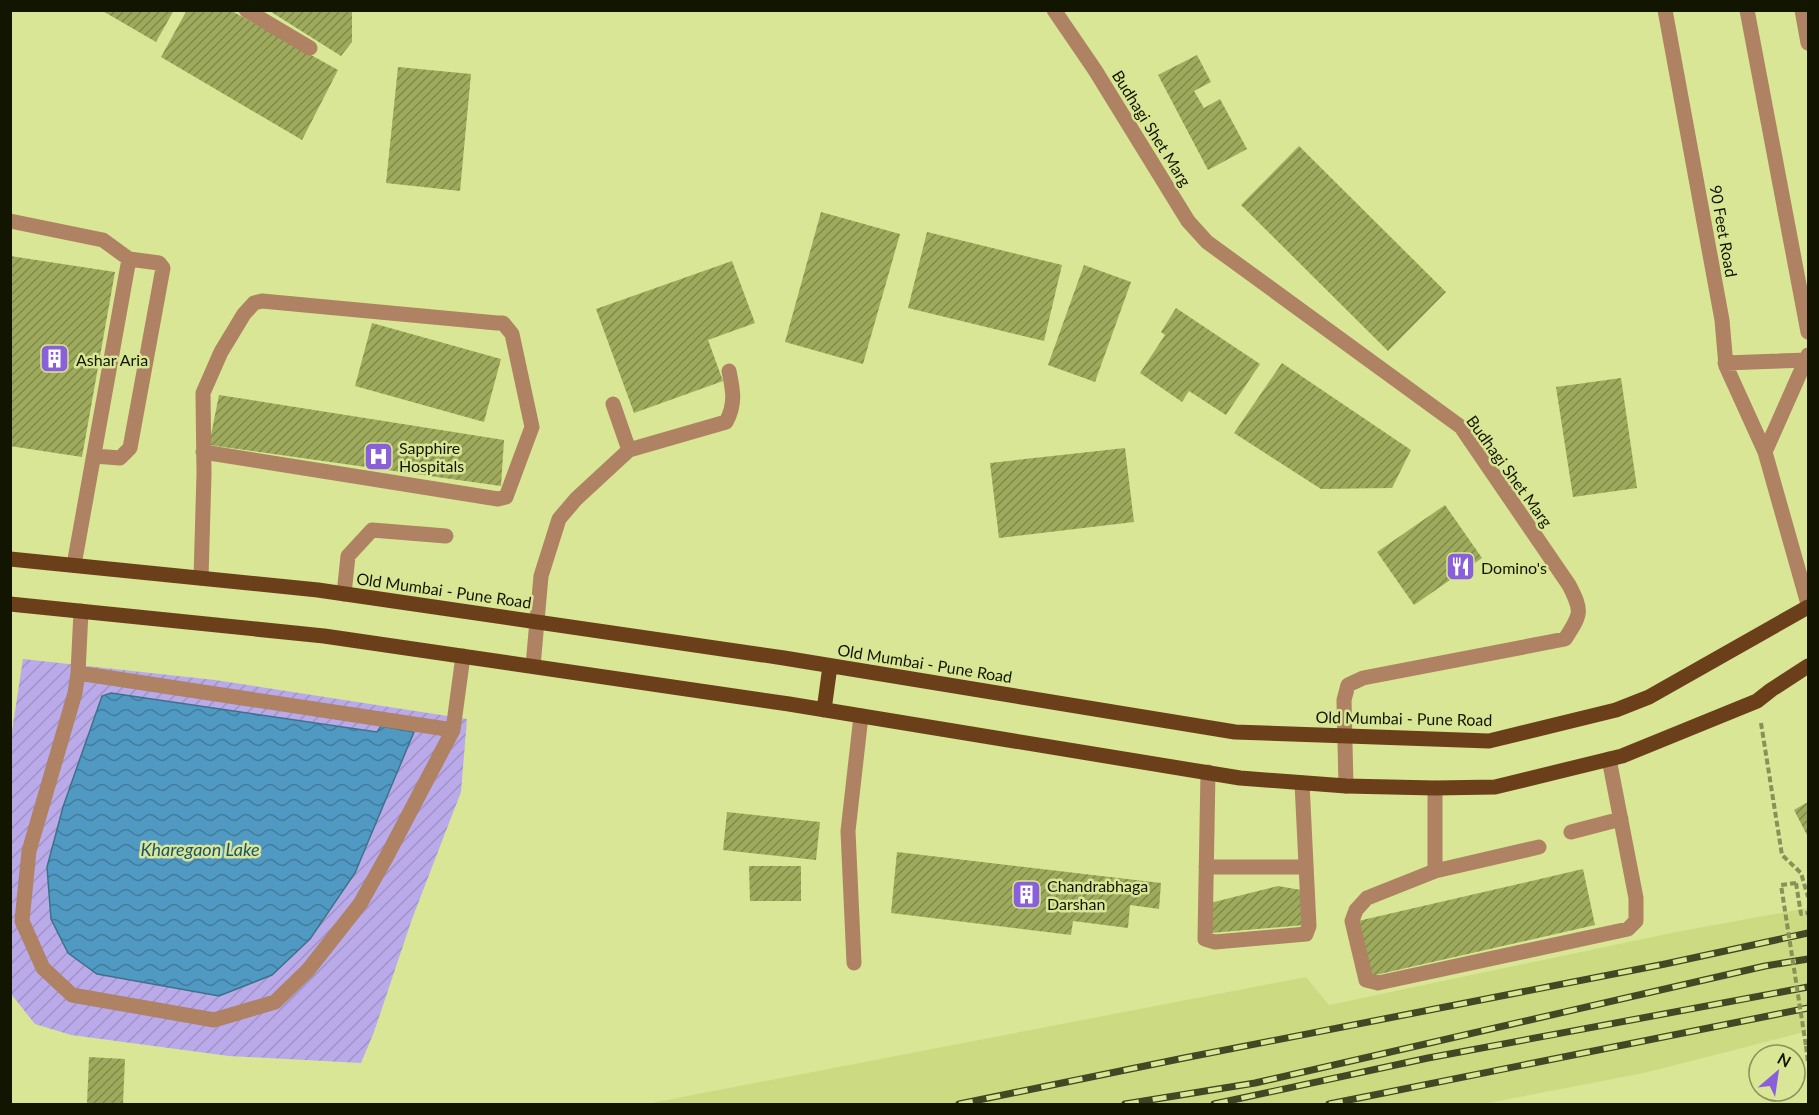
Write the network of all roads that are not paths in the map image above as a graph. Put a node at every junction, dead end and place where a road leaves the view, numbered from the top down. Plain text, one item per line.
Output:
1 (246, 10) edge
2 (1054, 10) edge
3 (1665, 10) edge
4 (1747, 10) edge
5 (1802, 10) edge
6 (1809, 44) edge
7 (310, 48) dead end
8 (10, 221) edge
9 (129, 259) junction
10 (1809, 332) edge
11 (1808, 358) edge
12 (1725, 363) junction
13 (729, 370) dead end
14 (613, 404) dead end
15 (629, 450) junction
16 (203, 452) junction
17 (1765, 452) junction
18 (94, 456) junction
19 (446, 536) dead end
20 (10, 559) edge
21 (74, 565) junction
22 (201, 578) junction
23 (344, 594) junction
24 (10, 604) edge
25 (1809, 605) edge
26 (81, 611) junction
27 (536, 621) junction
28 (463, 656) junction
29 (533, 666) junction
30 (830, 666) junction
31 (1809, 666) edge
32 (78, 673) junction
33 (824, 710) junction
34 (861, 716) junction
35 (453, 730) junction
36 (1345, 736) junction
37 (1609, 759) junction
38 (1208, 772) junction
39 (1302, 783) junction
40 (1346, 786) junction
41 (1435, 788) junction
42 (1621, 819) junction
43 (1570, 832) dead end
44 (1539, 847) dead end
45 (1206, 867) junction
46 (1306, 867) junction
47 (1436, 871) junction
48 (854, 963) dead end

1 - 7 street
2 - 36 street, Budhagi Shet Marg
3 - 12 street, 90 Feet Road
4 - 10 street
5 - 6 street
8 - 9 street
9 - 18 street
9 - 18 street
11 - 12 street
11 - 17 street
12 - 17 street, 90 Feet Road
13 - 15 street
14 - 15 street
15 - 27 street
16 - 16 street
16 - 22 street
17 - 25 street, 90 Feet Road
18 - 21 street
19 - 23 street
20 - 21 main road, Old Mumbai - Pune Road
21 - 22 main road, Old Mumbai - Pune Road
22 - 23 main road, Old Mumbai - Pune Road
23 - 27 main road, Old Mumbai - Pune Road
24 - 26 main road
25 - 36 main road, Old Mumbai - Pune Road
26 - 28 main road
26 - 32 street
27 - 29 street
27 - 30 main road, Old Mumbai - Pune Road
28 - 29 main road
28 - 35 street
29 - 33 main road
30 - 33 main road
30 - 36 main road, Old Mumbai - Pune Road
31 - 37 main road
32 - 35 street
32 - 35 street
33 - 34 main road
34 - 38 main road
34 - 48 street
36 - 40 street, Budhagi Shet Marg
37 - 41 main road
37 - 42 street
38 - 39 main road
38 - 45 street
39 - 40 main road
39 - 46 street
40 - 41 main road
41 - 47 street
42 - 43 street
42 - 47 street
44 - 47 street
45 - 46 street
45 - 46 street

